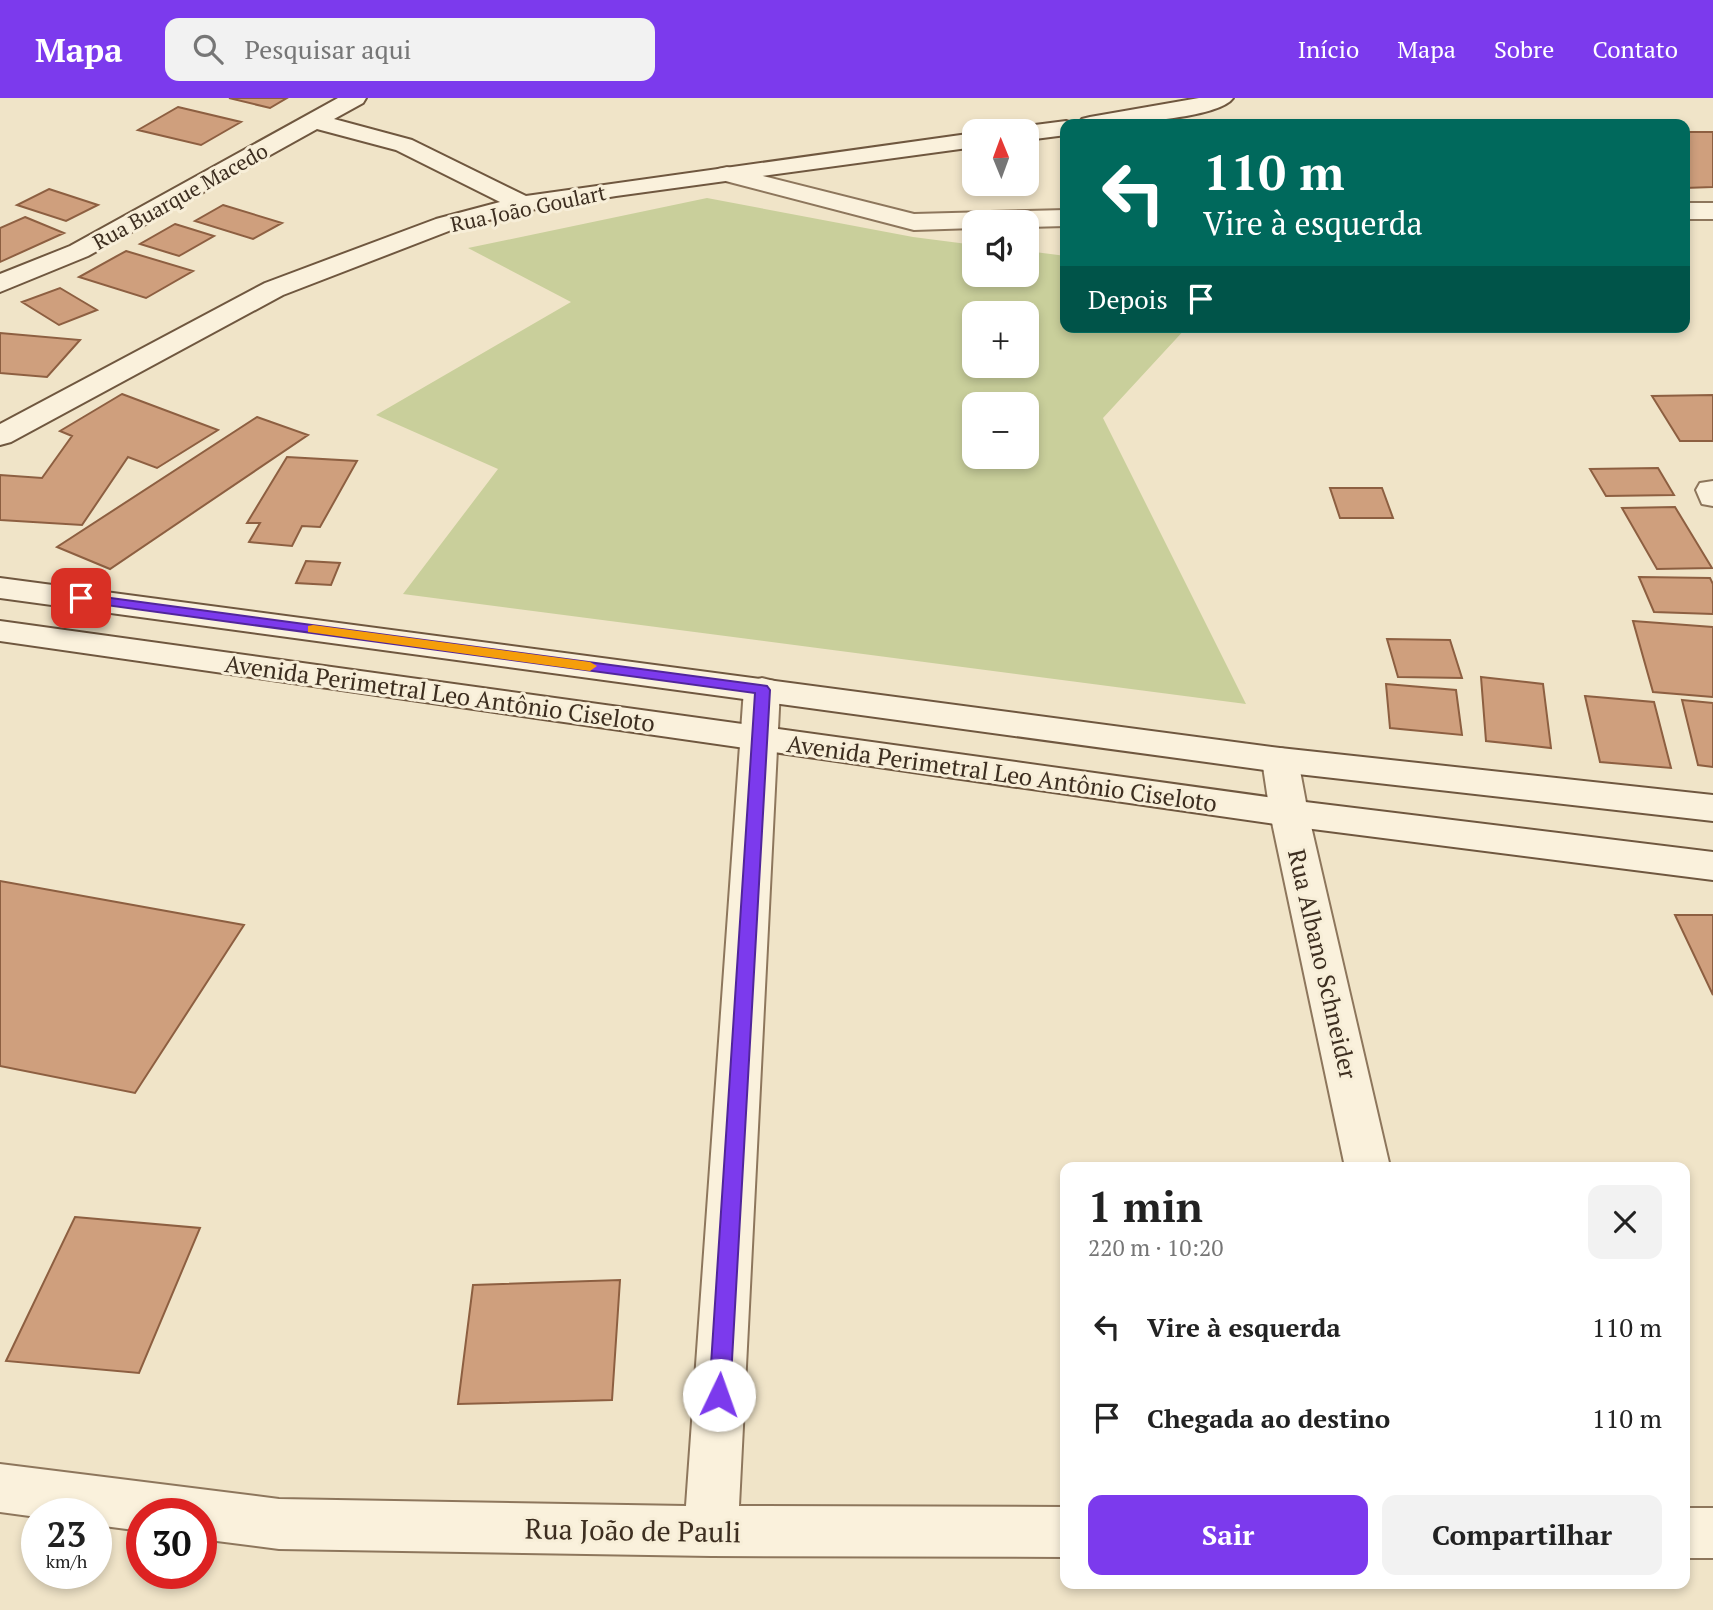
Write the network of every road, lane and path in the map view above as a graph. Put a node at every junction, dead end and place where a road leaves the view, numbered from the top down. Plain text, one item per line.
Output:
1 (355, 98) edge
2 (1222, 98) edge
3 (1120, 119) edge
4 (314, 121) junction
5 (1060, 129) edge
6 (1040, 131) edge
7 (962, 142) edge
8 (727, 174) junction
9 (523, 204) junction
10 (1690, 211) edge
11 (1713, 211) edge
12 (1060, 218) edge
13 (0, 284) edge
14 (0, 436) edge
15 (0, 588) edge
16 (135, 606) junction
17 (0, 631) edge
18 (102, 646) junction
19 (762, 690) junction
20 (758, 738) junction
21 (1280, 760) junction
22 (1713, 808) edge
23 (1289, 813) junction
24 (1713, 866) edge
25 (1367, 1162) edge
26 (0, 1488) edge
27 (126, 1504) edge
28 (217, 1516) edge
29 (711, 1531) junction
30 (1060, 1532) edge
31 (1690, 1533) edge
32 (1713, 1533) edge

1 - 4 street, Rua Buarque Macedo
2 - 3 street
4 - 9 street
4 - 13 street, Rua Buarque Macedo
5 - 6 street
7 - 8 street, Rua João Goulart
8 - 9 street, Rua João Goulart
8 - 12 street
9 - 14 street, Rua João Goulart
10 - 11 street
15 - 16 street, Avenida Perimetral Leo Antônio Ciseloto
16 - 18 street
16 - 19 street, Avenida Perimetral Leo Antônio Ciseloto
17 - 18 street, Avenida Perimetral Leo Antônio Ciseloto
18 - 20 street, Avenida Perimetral Leo Antônio Ciseloto
19 - 20 street
19 - 21 street, Avenida Perimetral Leo Antônio Ciseloto
20 - 23 street, Avenida Perimetral Leo Antônio Ciseloto
20 - 29 street
21 - 22 street, Avenida Perimetral Leo Antônio Ciseloto
21 - 23 street, Rua Albano Schneider
23 - 24 street, Avenida Perimetral Leo Antônio Ciseloto
23 - 25 street, Rua Albano Schneider
26 - 27 street, Rua João de Pauli
28 - 29 street, Rua João de Pauli
29 - 30 street, Rua João de Pauli
31 - 32 street

